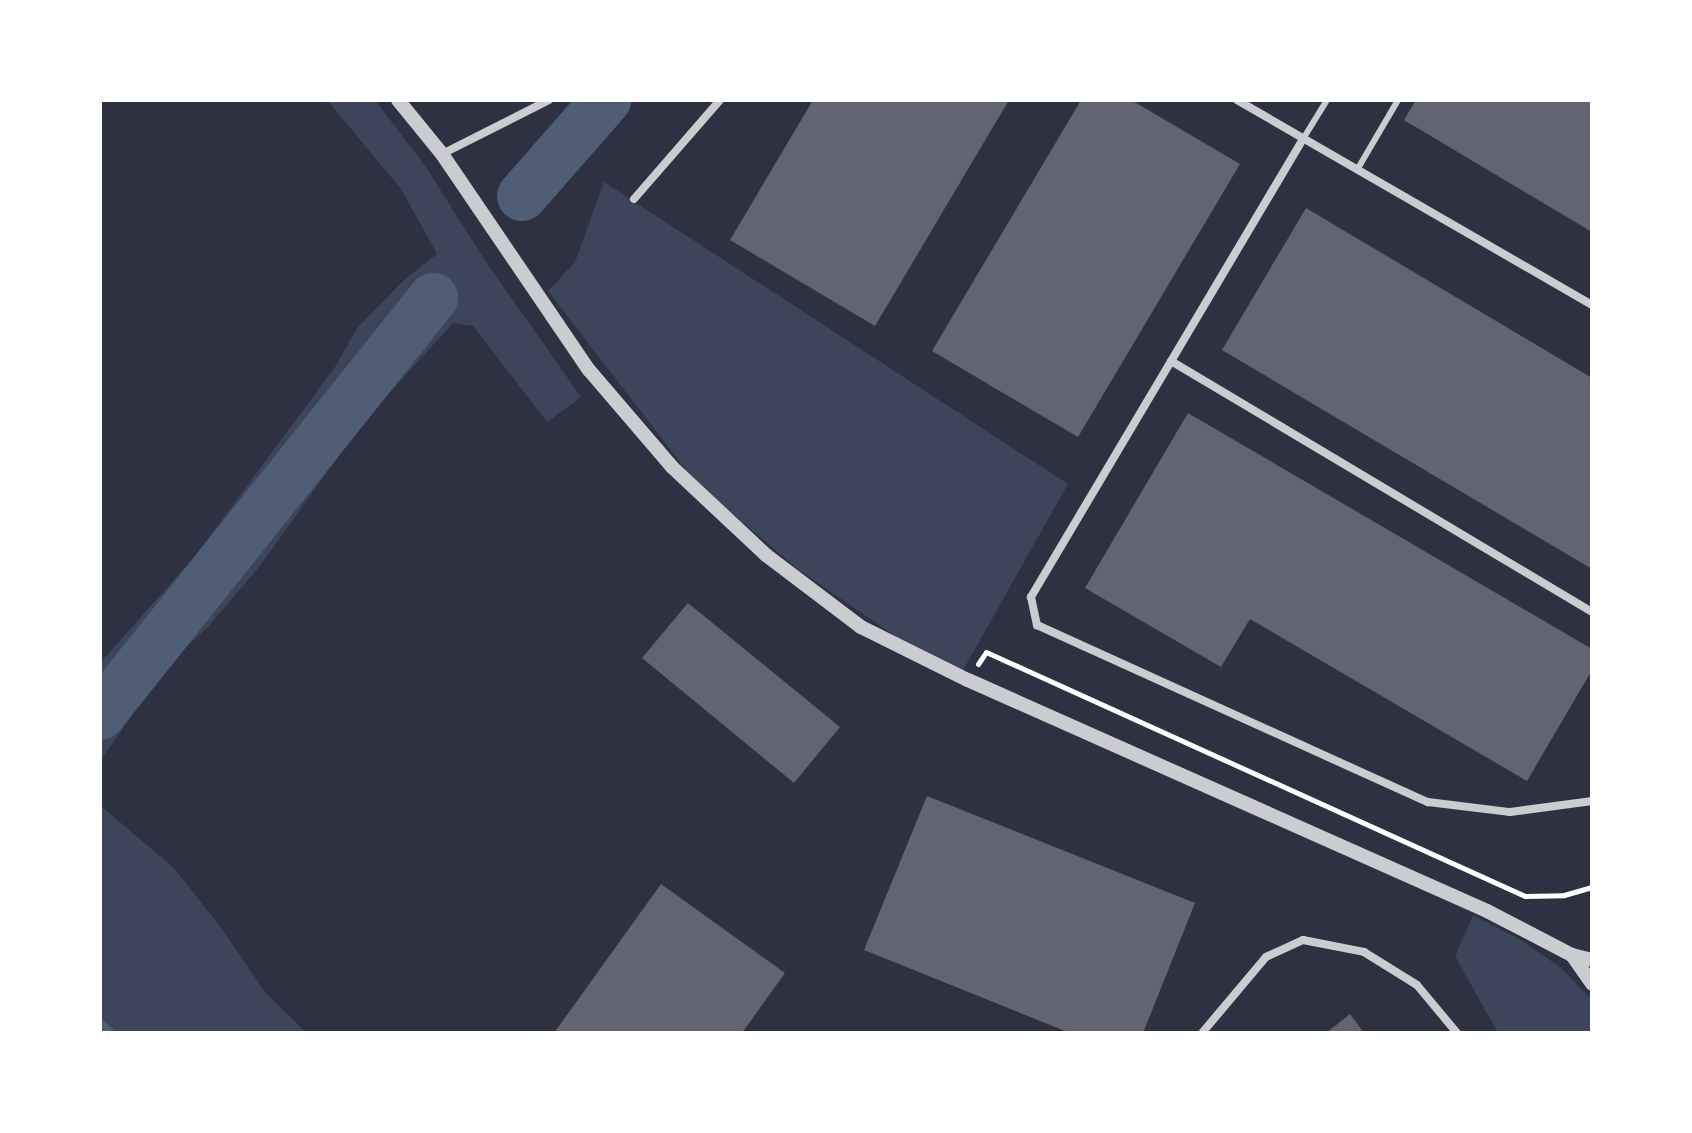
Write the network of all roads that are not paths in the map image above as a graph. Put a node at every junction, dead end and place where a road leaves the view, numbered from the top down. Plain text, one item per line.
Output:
1 (398, 100) edge
2 (549, 100) edge
3 (720, 100) edge
4 (1237, 100) edge
5 (1327, 100) edge
6 (1398, 100) edge
7 (1303, 139) junction
8 (442, 154) junction
9 (1357, 170) junction
10 (634, 199) dead end
11 (1592, 305) edge
12 (1171, 361) junction
13 (1592, 612) edge
14 (1592, 801) edge
15 (1572, 955) junction
16 (1592, 960) edge
17 (1592, 984) edge
18 (1202, 1033) edge
19 (1457, 1033) edge

1 - 8 street
2 - 8 street
3 - 10 street
4 - 7 street
5 - 7 lane
6 - 9 lane
7 - 9 street
7 - 12 street
8 - 15 street
9 - 11 street
12 - 13 street
12 - 14 street
15 - 16 street
15 - 17 street
18 - 19 street

